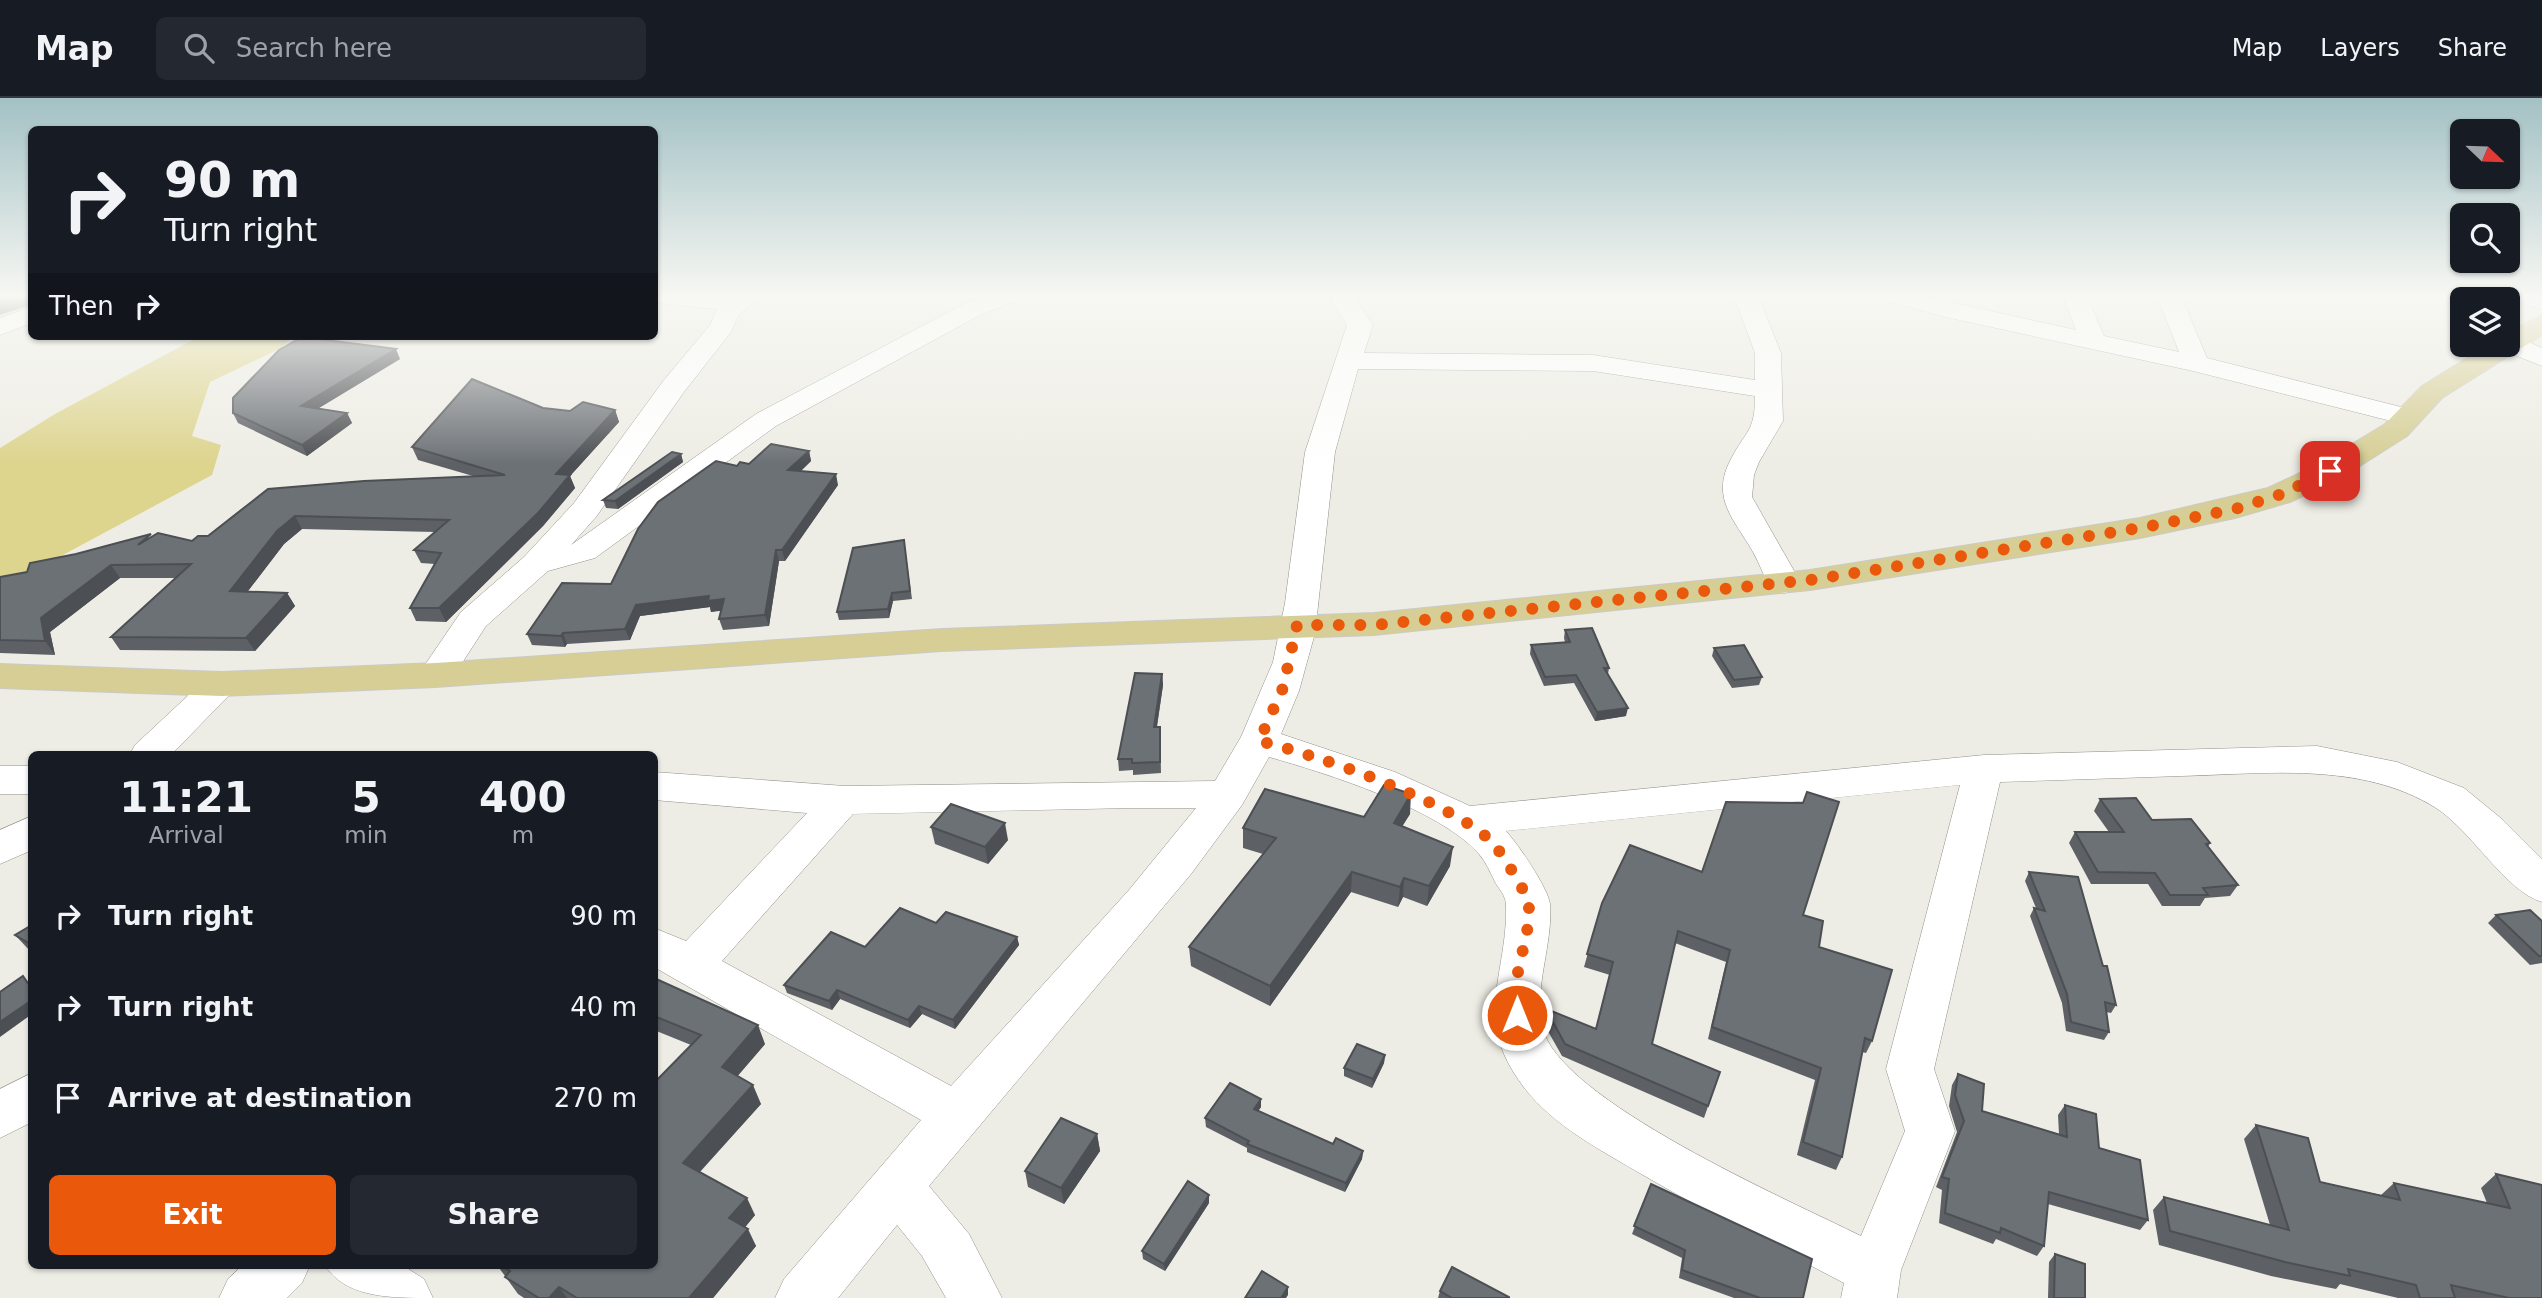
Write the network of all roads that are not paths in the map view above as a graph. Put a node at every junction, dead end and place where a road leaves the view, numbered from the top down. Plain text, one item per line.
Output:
1 (702, 352) edge
2 (893, 352) edge
3 (1351, 352) edge
4 (1768, 352) edge
5 (2142, 352) edge
6 (2192, 352) edge
7 (2524, 352) edge
8 (1348, 361) junction
9 (2194, 363) junction
10 (1769, 390) junction
11 (2407, 417) junction
12 (536, 564) junction
13 (1784, 583) junction
14 (1297, 625) junction
15 (436, 675) junction
16 (3, 678) edge
17 (222, 684) junction
18 (1259, 741) junction
19 (152, 751) edge
20 (1984, 769) junction
21 (28, 779) edge
22 (0, 780) edge
23 (658, 786) edge
24 (1228, 795) junction
25 (843, 800) junction
26 (1463, 821) junction
27 (28, 833) edge
28 (0, 849) edge
29 (2542, 886) edge
30 (673, 955) edge
31 (28, 1097) edge
32 (956, 1114) junction
33 (0, 1116) edge
34 (895, 1187) junction
35 (279, 1269) edge
36 (358, 1269) edge
37 (1871, 1284) edge
38 (247, 1298) edge
39 (405, 1298) edge
40 (803, 1298) edge
41 (974, 1298) edge

1 - 12 street
2 - 12 street
3 - 8 street
4 - 10 street
5 - 9 street
6 - 9 street
7 - 11 main road
8 - 10 street
8 - 14 street
9 - 11 street
10 - 13 street
11 - 13 main road
12 - 15 street
13 - 14 main road
14 - 15 main road
14 - 18 street
15 - 17 main road
16 - 17 main road
17 - 19 street
18 - 24 street
18 - 26 street
20 - 26 street
20 - 29 street
20 - 37 street
21 - 22 street
23 - 25 street
24 - 25 street
24 - 32 street
25 - 30 street
26 - 37 street
27 - 28 street
30 - 32 street
31 - 33 street
32 - 34 street
34 - 40 street
34 - 41 street
35 - 38 street
36 - 39 street

